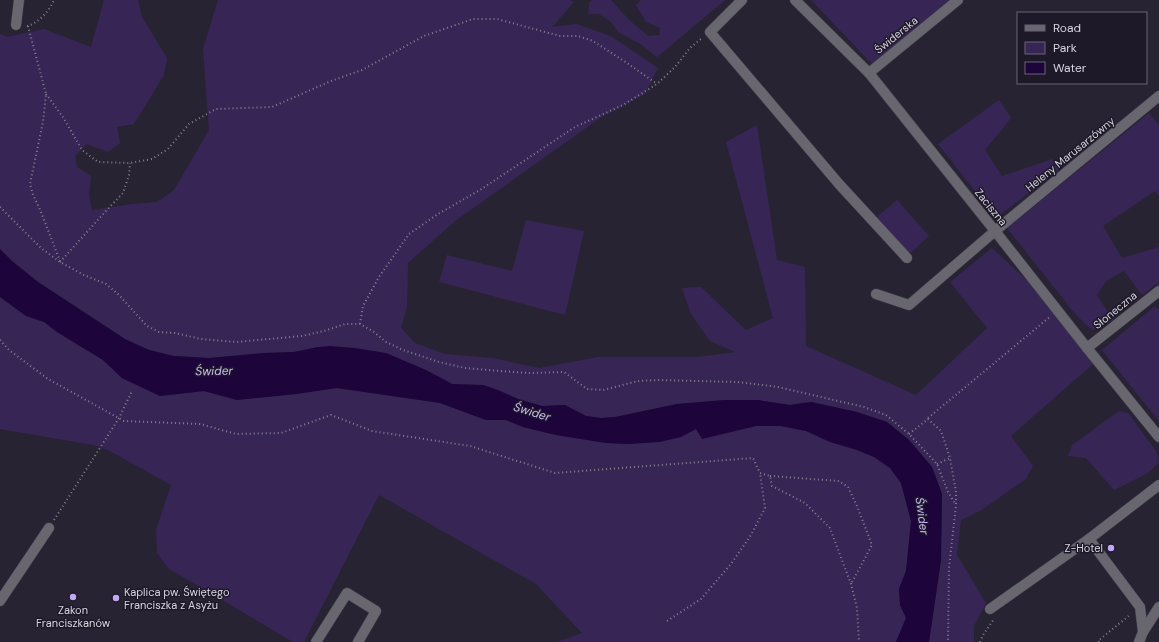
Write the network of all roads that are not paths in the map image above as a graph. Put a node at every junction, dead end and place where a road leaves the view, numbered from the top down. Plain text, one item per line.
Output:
1 (19, 0) edge
2 (742, 0) edge
3 (795, 0) edge
4 (958, 0) edge
5 (16, 26) dead end
6 (869, 73) junction
7 (1159, 96) edge
8 (995, 231) junction
9 (906, 258) dead end
10 (1159, 291) edge
11 (876, 294) dead end
12 (1087, 348) junction
13 (1159, 437) edge
14 (1159, 485) edge
15 (50, 528) road end
16 (1089, 539) junction
17 (0, 601) edge
18 (1159, 607) edge
19 (994, 612) road end
20 (1143, 632) junction
21 (316, 642) edge
22 (358, 642) edge
23 (1139, 642) edge

1 - 5 street
2 - 9 street
3 - 6 street, Zaciszna
4 - 6 street, Świderska
6 - 8 street, Zaciszna
7 - 8 street, Heleny Marusarzówny
8 - 11 street, Heleny Marusarzówny
8 - 12 street, Zaciszna
10 - 12 street, Słoneczna
12 - 13 street, Zaciszna
14 - 16 street
15 - 17 street
16 - 19 street
16 - 20 street
18 - 20 street
20 - 23 street
21 - 22 street

